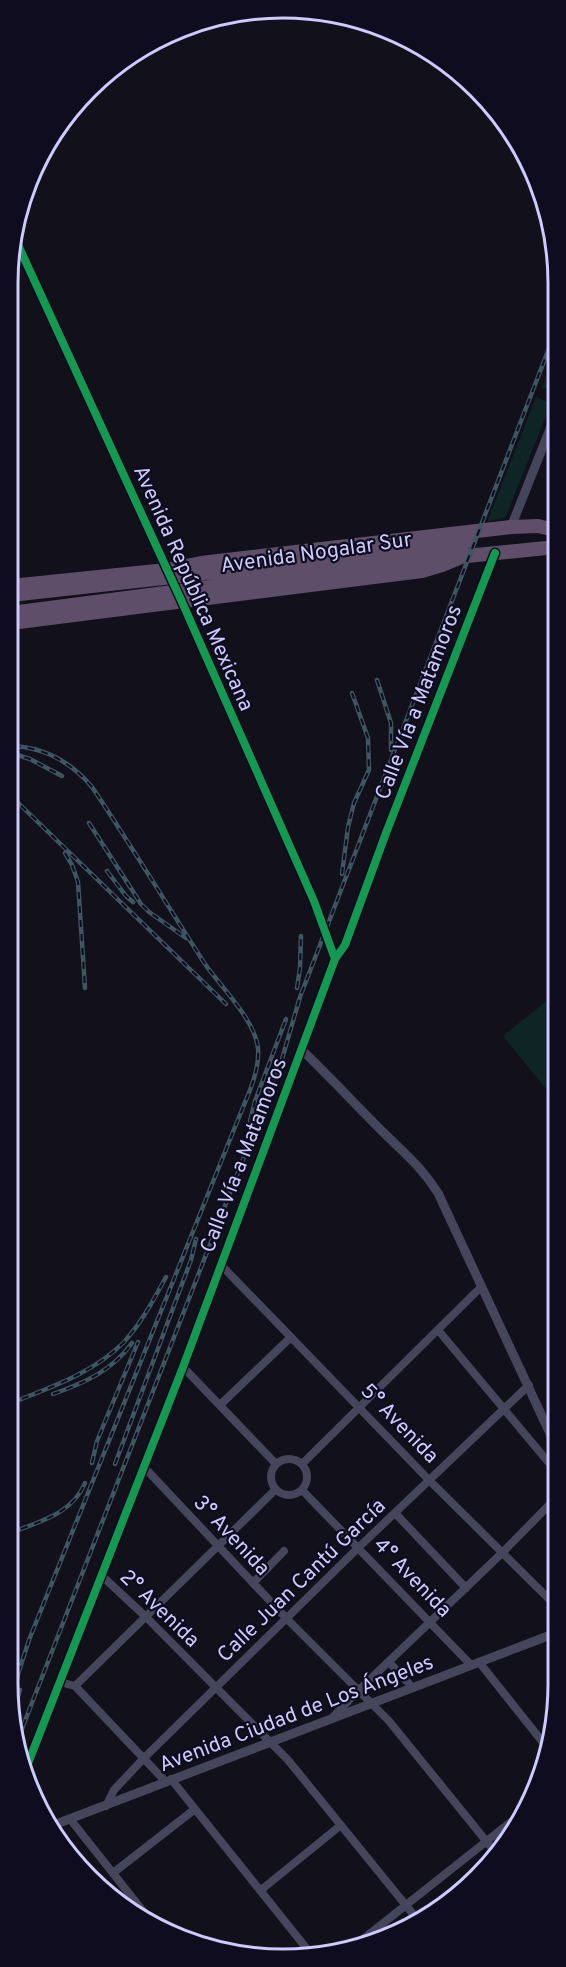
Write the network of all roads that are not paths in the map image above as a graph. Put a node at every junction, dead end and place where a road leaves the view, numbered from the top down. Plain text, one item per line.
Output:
1 (20, 249) edge
2 (548, 434) edge
3 (511, 527) junction
4 (548, 528) edge
5 (548, 531) edge
6 (548, 547) edge
7 (495, 553) junction
8 (466, 555) junction
9 (389, 559) junction
10 (238, 560) junction
11 (201, 563) junction
12 (166, 570) junction
13 (112, 576) junction
14 (18, 585) edge
15 (18, 594) edge
16 (237, 594) junction
17 (182, 602) junction
18 (142, 607) junction
19 (105, 612) junction
20 (18, 619) edge
21 (18, 619) edge
22 (335, 959) junction
23 (302, 1050) junction
24 (221, 1265) junction
25 (481, 1287) junction
26 (438, 1330) junction
27 (291, 1337) junction
28 (183, 1367) junction
29 (529, 1385) junction
30 (220, 1406) junction
31 (360, 1407) junction
32 (503, 1409) junction
33 (548, 1428) edge
34 (548, 1462) edge
35 (276, 1464) junction
36 (302, 1464) junction
37 (144, 1467) junction
38 (429, 1480) junction
39 (276, 1490) junction
40 (302, 1490) junction
41 (548, 1506) edge
42 (395, 1513) junction
43 (218, 1547) junction
44 (359, 1547) junction
45 (284, 1551) dead end
46 (502, 1553) junction
47 (101, 1575) junction
48 (253, 1583) junction
49 (466, 1588) junction
50 (548, 1598) edge
51 (146, 1617) junction
52 (287, 1619) junction
53 (430, 1622) junction
54 (548, 1636) edge
55 (388, 1662) junction
56 (475, 1664) junction
57 (60, 1682) junction
58 (75, 1686) junction
59 (412, 1688) junction
60 (216, 1689) junction
61 (358, 1691) junction
62 (369, 1704) junction
63 (332, 1719) junction
64 (542, 1742) edge
65 (271, 1743) junction
66 (144, 1758) junction
67 (29, 1760) edge
68 (169, 1780) junction
69 (106, 1806) junction
70 (195, 1809) junction
71 (70, 1819) junction
72 (58, 1823) edge
73 (507, 1824) edge
74 (341, 1826) junction
75 (486, 1840) junction
76 (491, 1847) edge
77 (113, 1873) junction
78 (261, 1890) junction
79 (138, 1905) edge
80 (406, 1905) junction
81 (413, 1914) edge
82 (368, 1935) edge
83 (306, 1948) edge

1 - 12 street, Avenida República Mexicana
2 - 3 street
3 - 4 highway
3 - 10 highway
5 - 9 highway, Avenida Nogalar Sur
6 - 7 highway, Avenida Nogalar Sur
7 - 8 highway, Avenida Nogalar Sur
7 - 22 street, Calle Vía a Matamoros
8 - 9 highway, Avenida Nogalar Sur
8 - 16 highway
9 - 15 highway, Avenida Nogalar Sur, bridge
9 - 20 highway, Avenida Nogalar Sur, bridge
10 - 11 highway
10 - 16 highway
11 - 12 highway
11 - 17 highway
12 - 13 highway
12 - 17 street, Avenida República Mexicana
12 - 18 highway
13 - 14 highway
13 - 19 highway
16 - 17 highway
17 - 18 highway
17 - 22 street, Avenida República Mexicana
18 - 19 highway
19 - 21 highway
22 - 23 street, Calle Vía a Matamoros
23 - 24 street, Calle Vía a Matamoros
23 - 25 street
24 - 27 street, 5° Avenida
24 - 28 street, Calle Vía a Matamoros
25 - 26 street
25 - 29 street
26 - 31 street
26 - 32 street
27 - 30 street
27 - 31 street, 5° Avenida
28 - 30 street
28 - 37 street, Calle Vía a Matamoros
29 - 32 street, Calle Juan Cantú García
29 - 33 street
30 - 35 street
31 - 36 street
31 - 38 street, 5° Avenida
32 - 34 street
32 - 38 street, Calle Juan Cantú García
35 - 36 street
35 - 39 street
36 - 40 street
37 - 43 street, 3° Avenida
37 - 47 street, Calle Vía a Matamoros
38 - 42 street, Calle Juan Cantú García
38 - 46 street, 5° Avenida
39 - 40 street
39 - 43 street
40 - 44 street, 4° Avenida
41 - 46 street
42 - 44 street, Calle Juan Cantú García
42 - 49 street
43 - 48 street, 3° Avenida
43 - 51 street
44 - 52 street, Calle Juan Cantú García
44 - 53 street, 4° Avenida
45 - 48 street
46 - 49 street
46 - 50 street, 5° Avenida
47 - 51 street, 2° Avenida
47 - 57 street, Calle Vía a Matamoros
48 - 52 street, 3° Avenida
49 - 53 street
51 - 58 street
51 - 60 street, 2° Avenida
52 - 60 street, Calle Juan Cantú García
52 - 61 street, 3° Avenida
53 - 55 street
53 - 56 street, 4° Avenida
54 - 56 street, Avenida Ciudad de Los Ángeles
55 - 59 street
55 - 61 street
56 - 59 street, Avenida Ciudad de Los Ángeles
56 - 64 street, 4° Avenida
57 - 58 street
57 - 67 street, Calle Vía a Matamoros
58 - 66 street
59 - 62 street, Avenida Ciudad de Los Ángeles
60 - 65 street, 2° Avenida
60 - 66 street, Calle Juan Cantú García
61 - 62 street, 3° Avenida
61 - 63 street
62 - 63 street, Avenida Ciudad de Los Ángeles
62 - 75 street, 3° Avenida
63 - 65 street, Avenida Ciudad de Los Ángeles
65 - 68 street, Avenida Ciudad de Los Ángeles
65 - 74 street, 2° Avenida
66 - 68 street
66 - 69 street, Calle Juan Cantú García
68 - 69 street, Avenida Ciudad de Los Ángeles
68 - 70 street
69 - 71 street, Avenida Ciudad de Los Ángeles
70 - 77 street
70 - 78 street
71 - 72 street, Avenida Ciudad de Los Ángeles
71 - 77 street
73 - 75 street
74 - 78 street
74 - 80 street, 2° Avenida
75 - 76 street, 3° Avenida
75 - 80 street
77 - 79 street
78 - 83 street
80 - 81 street, 2° Avenida
80 - 82 street

